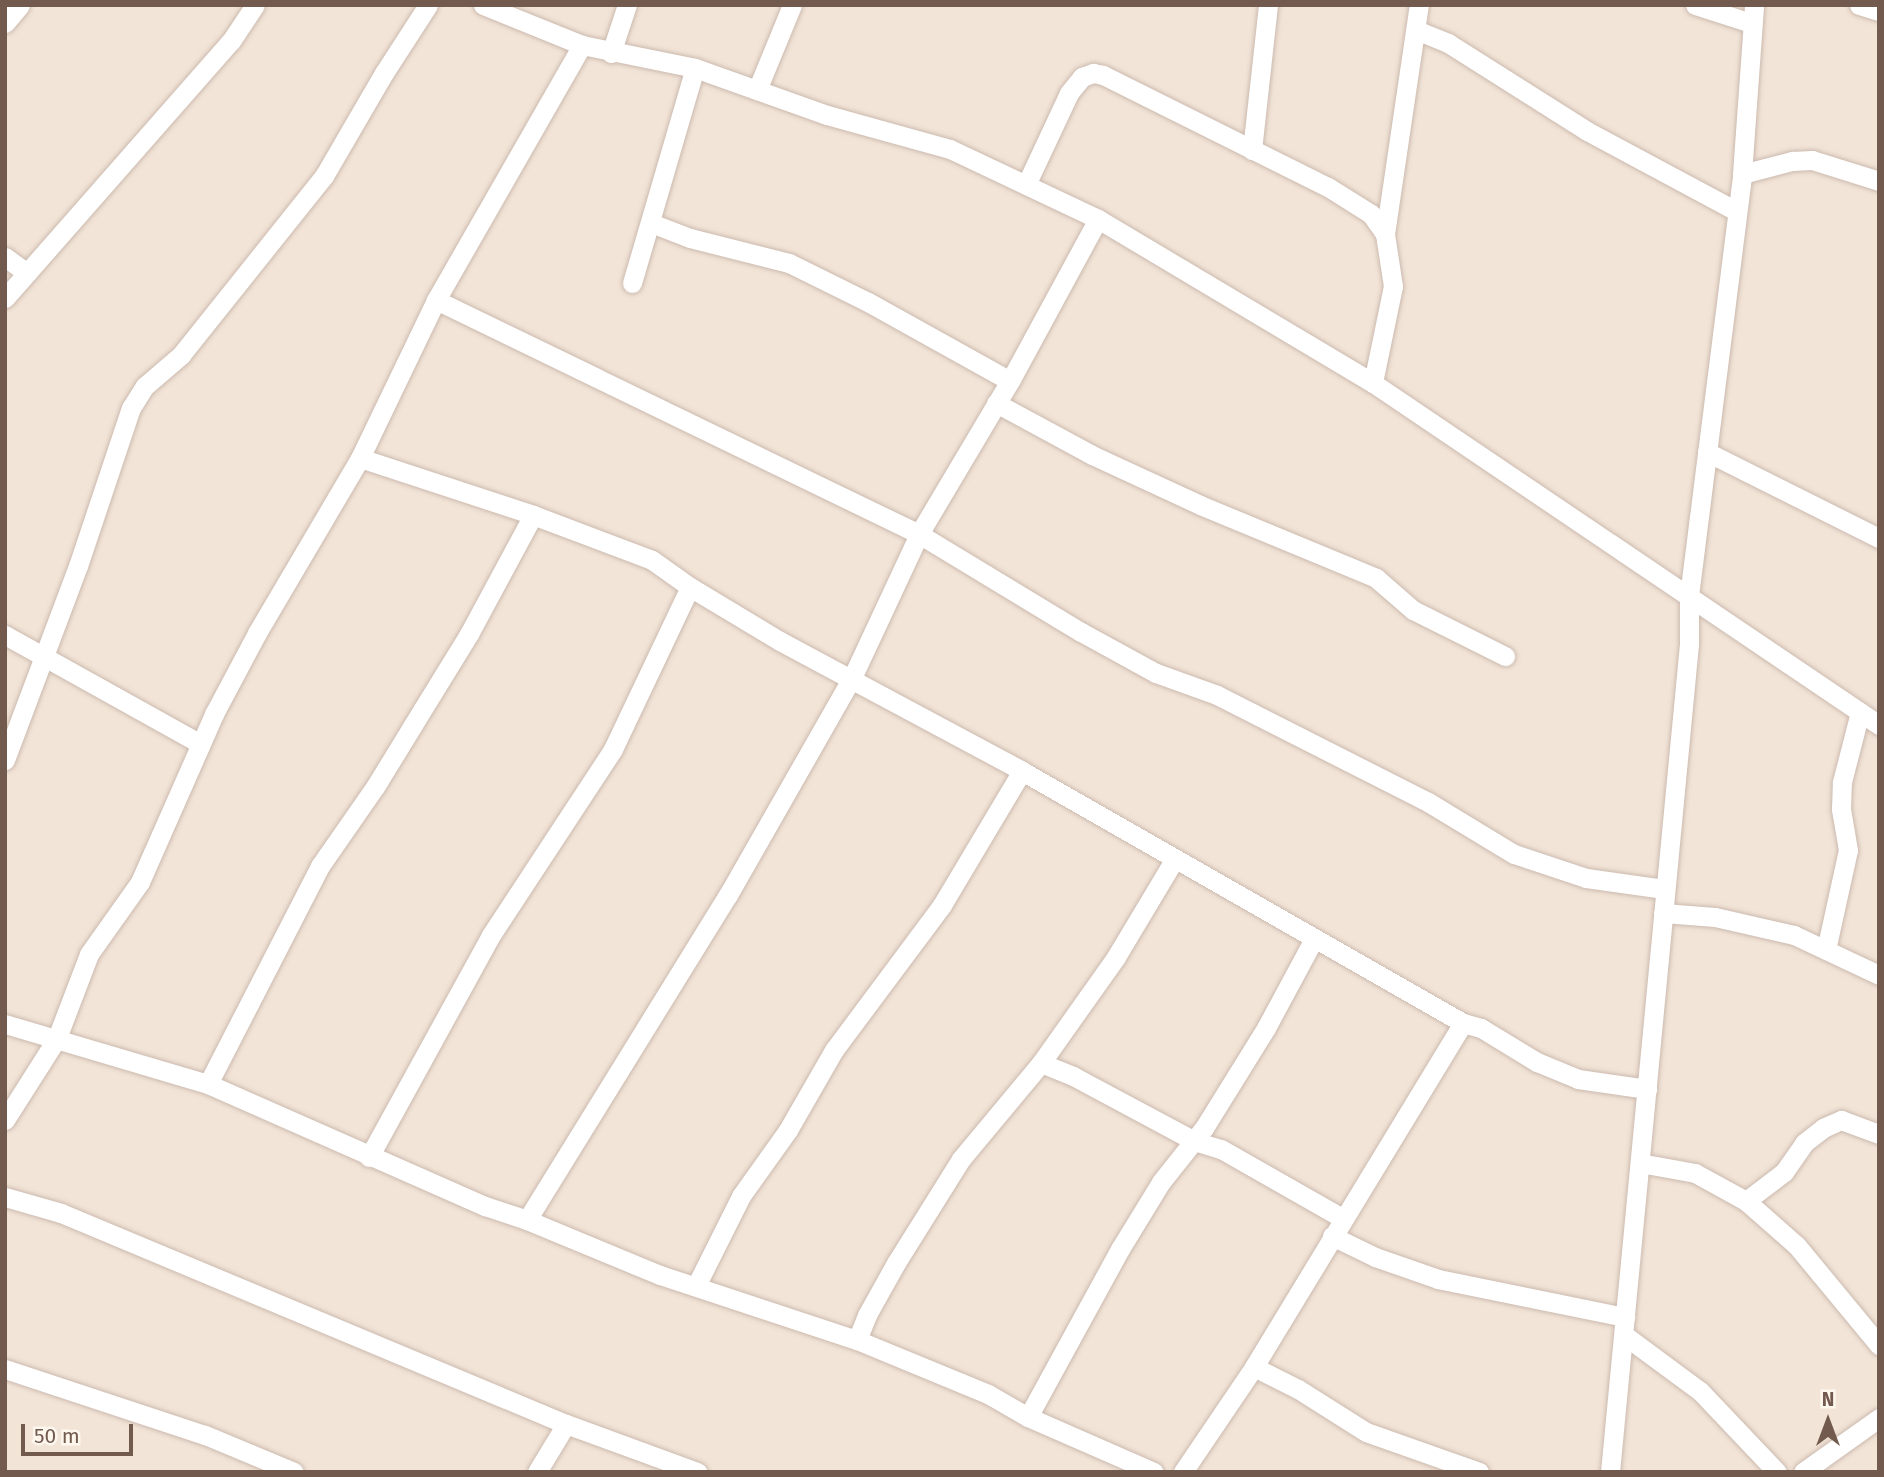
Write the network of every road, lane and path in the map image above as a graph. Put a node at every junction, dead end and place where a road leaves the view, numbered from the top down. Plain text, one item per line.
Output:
1 (20, 5) edge
2 (254, 5) edge
3 (428, 5) edge
4 (483, 5) edge
5 (627, 5) edge
6 (792, 5) edge
7 (1268, 5) edge
8 (1419, 5) edge
9 (1695, 5) edge
10 (1859, 5) edge
11 (1879, 11) edge
12 (1752, 14) edge
13 (5, 23) edge
14 (1416, 30) junction
15 (582, 45) junction
16 (611, 53) junction
17 (695, 68) junction
18 (757, 90) junction
19 (1252, 150) junction
20 (1742, 174) junction
21 (1879, 181) edge
22 (1026, 185) junction
23 (1736, 211) junction
24 (1098, 219) junction
25 (651, 223) junction
26 (1385, 234) junction
27 (5, 257) edge
28 (27, 273) junction
29 (632, 283) dead end
30 (5, 298) edge
31 (436, 300) junction
32 (1010, 380) junction
33 (1373, 383) junction
34 (996, 404) junction
35 (1707, 452) junction
36 (360, 458) junction
37 (533, 515) junction
38 (919, 534) junction
39 (1879, 538) edge
40 (690, 587) junction
41 (1689, 596) junction
42 (5, 635) edge
43 (44, 656) junction
44 (1505, 656) dead end
45 (852, 678) junction
46 (1860, 712) junction
47 (1879, 725) edge
48 (201, 744) junction
49 (5, 760) edge
50 (1022, 771) junction
51 (1174, 860) junction
52 (1664, 889) junction
53 (1662, 913) junction
54 (1314, 939) junction
55 (1826, 950) junction
56 (1879, 975) edge
57 (1463, 1023) junction
58 (5, 1024) edge
59 (57, 1038) junction
60 (1041, 1063) junction
61 (208, 1084) junction
62 (1647, 1089) junction
63 (5, 1120) edge
64 (1879, 1134) edge
65 (1194, 1141) junction
66 (369, 1157) junction
67 (1640, 1163) junction
68 (5, 1197) edge
69 (1746, 1200) junction
70 (1342, 1218) junction
71 (527, 1220) junction
72 (1332, 1236) junction
73 (696, 1286) junction
74 (1625, 1326) junction
75 (857, 1340) junction
76 (1879, 1345) edge
77 (1254, 1367) junction
78 (5, 1368) edge
79 (1028, 1417) junction
80 (1879, 1418) edge
81 (566, 1424) junction
82 (294, 1472) edge
83 (537, 1472) edge
84 (697, 1472) edge
85 (1154, 1472) edge
86 (1183, 1472) edge
87 (1479, 1472) edge
88 (1610, 1472) edge
89 (1777, 1472) edge
90 (1803, 1472) edge

1 - 13 street
2 - 28 street
3 - 43 street
4 - 15 street
5 - 16 street
6 - 18 street
7 - 19 street
8 - 14 street
9 - 12 street
10 - 11 street
12 - 20 street
14 - 23 street
14 - 26 street
15 - 16 street
15 - 31 street
16 - 17 street
17 - 18 street
17 - 25 street
18 - 22 street
19 - 22 street
19 - 26 street
20 - 21 street
20 - 23 street
22 - 24 street
23 - 35 street
24 - 32 street
24 - 33 street
25 - 29 street
25 - 32 street
26 - 33 street
27 - 28 street
28 - 30 street
31 - 36 street
31 - 38 street
32 - 34 street
33 - 41 street
34 - 38 street
34 - 44 street
35 - 39 street
35 - 41 street
36 - 37 street
36 - 48 street
37 - 40 street
37 - 61 street
38 - 45 street
38 - 52 street
40 - 45 street
40 - 66 street
41 - 46 street
41 - 52 street
42 - 43 street
43 - 48 street
43 - 49 street
45 - 50 street
45 - 71 street
46 - 47 street
46 - 55 street
48 - 59 street
50 - 51 street
50 - 73 street
51 - 54 street
51 - 60 street
52 - 53 street
53 - 55 street
53 - 62 street
54 - 57 street
54 - 65 street
55 - 56 street
57 - 62 street
57 - 70 street
58 - 59 street
59 - 61 street
59 - 63 street
60 - 65 street
60 - 75 street
61 - 66 street
62 - 67 street
64 - 69 street
65 - 70 street
65 - 79 street
66 - 71 street
67 - 69 street
67 - 74 street
68 - 81 street
69 - 76 street
70 - 72 street
71 - 73 street
72 - 74 street
72 - 77 street
73 - 75 street
74 - 88 street
74 - 89 street
75 - 79 street
77 - 86 street
77 - 87 street
78 - 82 street
79 - 85 street
80 - 90 street
81 - 83 street
81 - 84 street

